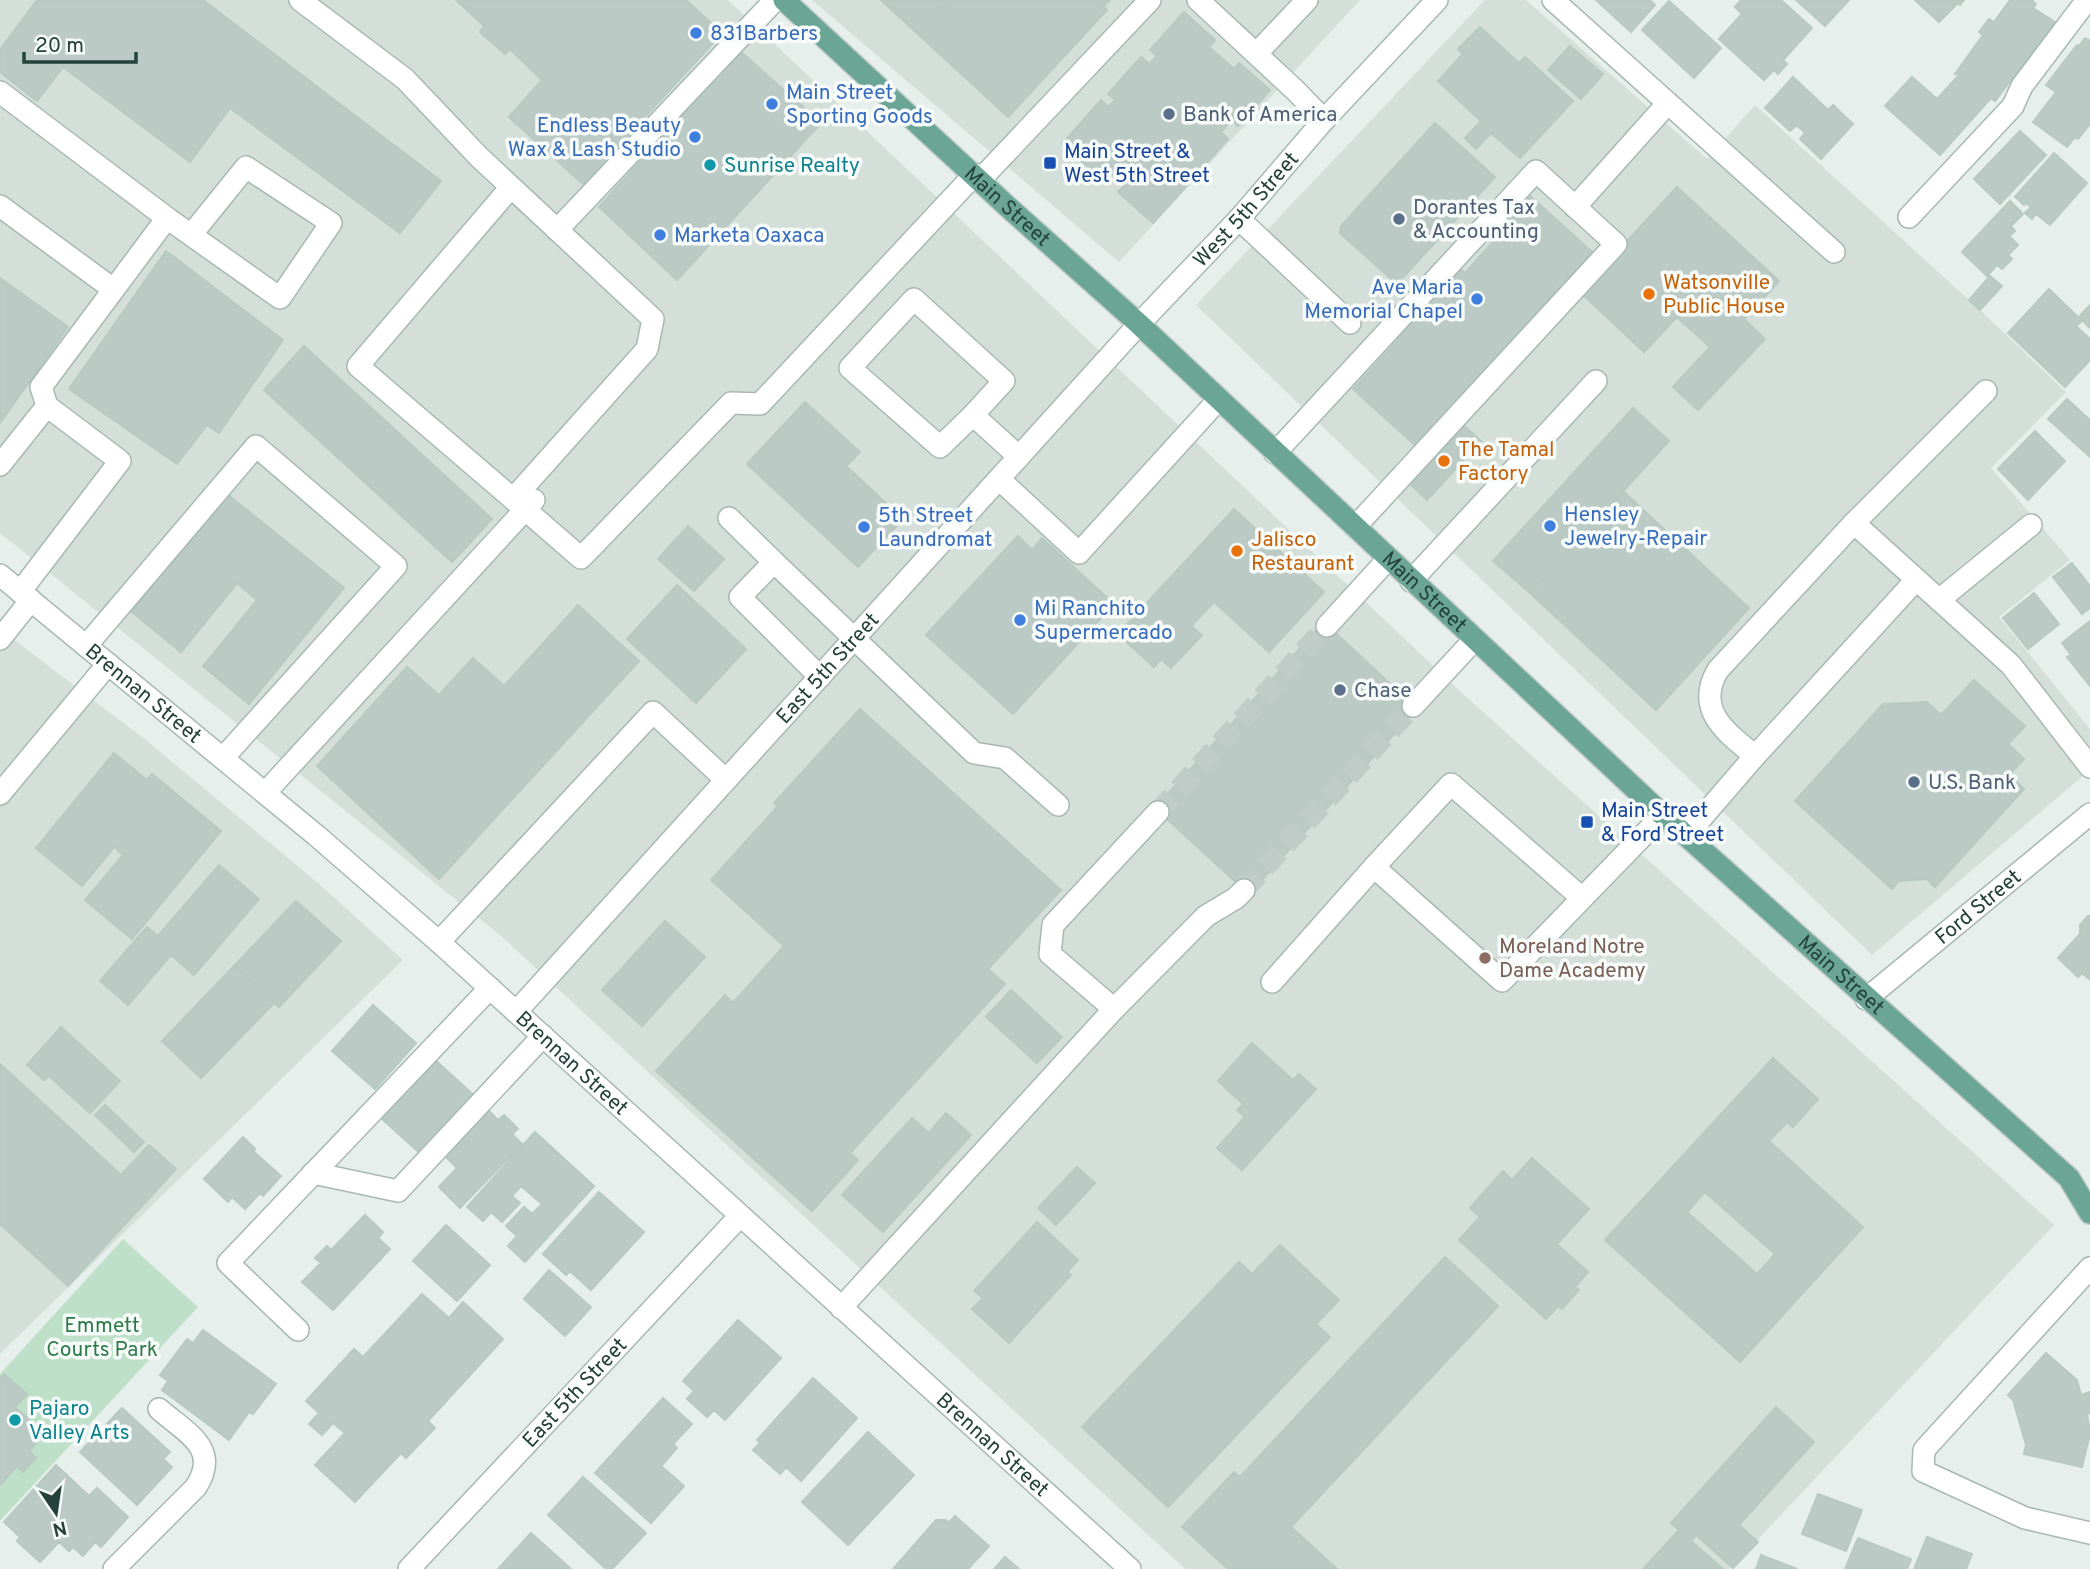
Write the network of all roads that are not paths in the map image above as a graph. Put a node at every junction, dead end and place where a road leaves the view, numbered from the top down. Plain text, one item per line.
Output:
1 (300, 0) edge
2 (775, 0) edge
3 (784, 0) edge
4 (1150, 0) edge
5 (1198, 0) edge
6 (1307, 0) edge
7 (1437, 0) edge
8 (1553, 0) edge
9 (2087, 0) edge
10 (1256, 53) junction
11 (0, 92) edge
12 (1668, 103) junction
13 (1324, 120) junction
14 (977, 177) junction
15 (511, 187) junction
16 (0, 206) edge
17 (1575, 207) junction
18 (1909, 217) dead end
19 (167, 218) junction
20 (1239, 219) junction
21 (557, 230) junction
22 (191, 235) junction
23 (1833, 252) dead end
24 (113, 289) junction
25 (1350, 323) dead end
26 (1139, 324) junction
27 (1596, 381) dead end
28 (1986, 391) dead end
29 (1219, 399) junction
30 (47, 406) junction
31 (973, 415) junction
32 (1275, 453) junction
33 (1019, 457) junction
34 (0, 465) edge
35 (999, 479) junction
36 (524, 503) junction
37 (729, 518) dead end
38 (1854, 523) junction
39 (2031, 525) dead end
40 (1354, 527) junction
41 (1388, 559) junction
42 (774, 562) junction
43 (0, 575) edge
44 (1916, 580) junction
45 (1411, 581) junction
46 (26, 596) junction
47 (1939, 600) junction
48 (1327, 625) tunnel mouth
49 (855, 638) junction
50 (0, 639) edge
51 (1475, 640) junction
52 (86, 646) junction
53 (108, 664) junction
54 (820, 677) junction
55 (1413, 706) tunnel mouth
56 (1755, 756) junction
57 (223, 758) junction
58 (2090, 767) edge
59 (726, 780) junction
60 (265, 793) junction
61 (0, 794) edge
62 (1058, 805) dead end
63 (1158, 812) tunnel mouth
64 (2090, 814) edge
65 (1663, 815) junction
66 (1686, 836) junction
67 (1374, 867) junction
68 (1244, 890) tunnel mouth
69 (1581, 898) junction
70 (439, 942) junction
71 (1272, 982) dead end
72 (490, 988) junction
73 (1866, 999) junction
74 (1114, 1009) junction
75 (516, 1012) junction
76 (543, 1036) junction
77 (313, 1173) junction
78 (2080, 1178) edge
79 (2090, 1213) edge
80 (740, 1216) junction
81 (2090, 1268) edge
82 (841, 1308) junction
83 (298, 1330) dead end
84 (159, 1409) dead end
85 (2090, 1533) edge
86 (114, 1569) edge
87 (409, 1569) edge
88 (1130, 1569) edge

1 - 15 street
2 - 21 street
3 - 14 main road, Main Street
4 - 14 street
5 - 10 street
6 - 10 street
7 - 13 street, West 5th Street
8 - 12 street
9 - 18 street
10 - 13 street
11 - 19 street
12 - 17 street
12 - 23 street
13 - 20 street, West 5th Street
14 - 26 main road, Main Street
14 - 36 street
15 - 21 street
15 - 36 street
16 - 24 street
17 - 32 street
17 - 40 street
19 - 22 street
19 - 24 street
20 - 25 street
20 - 26 street, West 5th Street
21 - 36 street
22 - 22 street
24 - 30 street
26 - 29 main road, Main Street
26 - 33 street, East 5th Street
27 - 45 street
28 - 38 street
29 - 32 main road, Main Street
29 - 35 street
30 - 34 street
30 - 46 street
31 - 31 street
31 - 33 street
32 - 40 main road, Main Street
33 - 35 street, East 5th Street
35 - 49 street, East 5th Street
36 - 60 street
37 - 42 street
38 - 44 street
38 - 56 street
39 - 47 street
40 - 41 main road, Main Street
41 - 45 main road, Main Street
41 - 48 street
42 - 49 street
42 - 54 street
43 - 46 street, Brennan Street
44 - 47 street
44 - 56 street
45 - 51 main road, Main Street
46 - 50 street
46 - 52 street, Brennan Street
47 - 58 street
49 - 54 street, East 5th Street
49 - 62 street
51 - 55 street
51 - 65 main road, Main Street
52 - 53 street, Brennan Street
52 - 57 street
53 - 57 street, Brennan Street
53 - 61 street
54 - 59 street, East 5th Street
56 - 66 street
57 - 60 street, Brennan Street
59 - 70 street
59 - 75 street, East 5th Street
60 - 70 street, Brennan Street
63 - 74 street
64 - 73 street, Ford Street
65 - 66 main road, Main Street
65 - 69 street
66 - 73 main road, Main Street
67 - 69 street
67 - 69 street
67 - 71 street
68 - 74 street
70 - 72 street, Brennan Street
72 - 75 street, Brennan Street
72 - 77 street
73 - 78 main road, Main Street
74 - 82 street
75 - 76 street, Brennan Street
76 - 77 street
76 - 80 street, Brennan Street
77 - 83 street
78 - 79 main road, Main Street
80 - 82 street, Brennan Street
80 - 87 street, East 5th Street
81 - 85 street
82 - 88 street, Brennan Street
84 - 86 street

